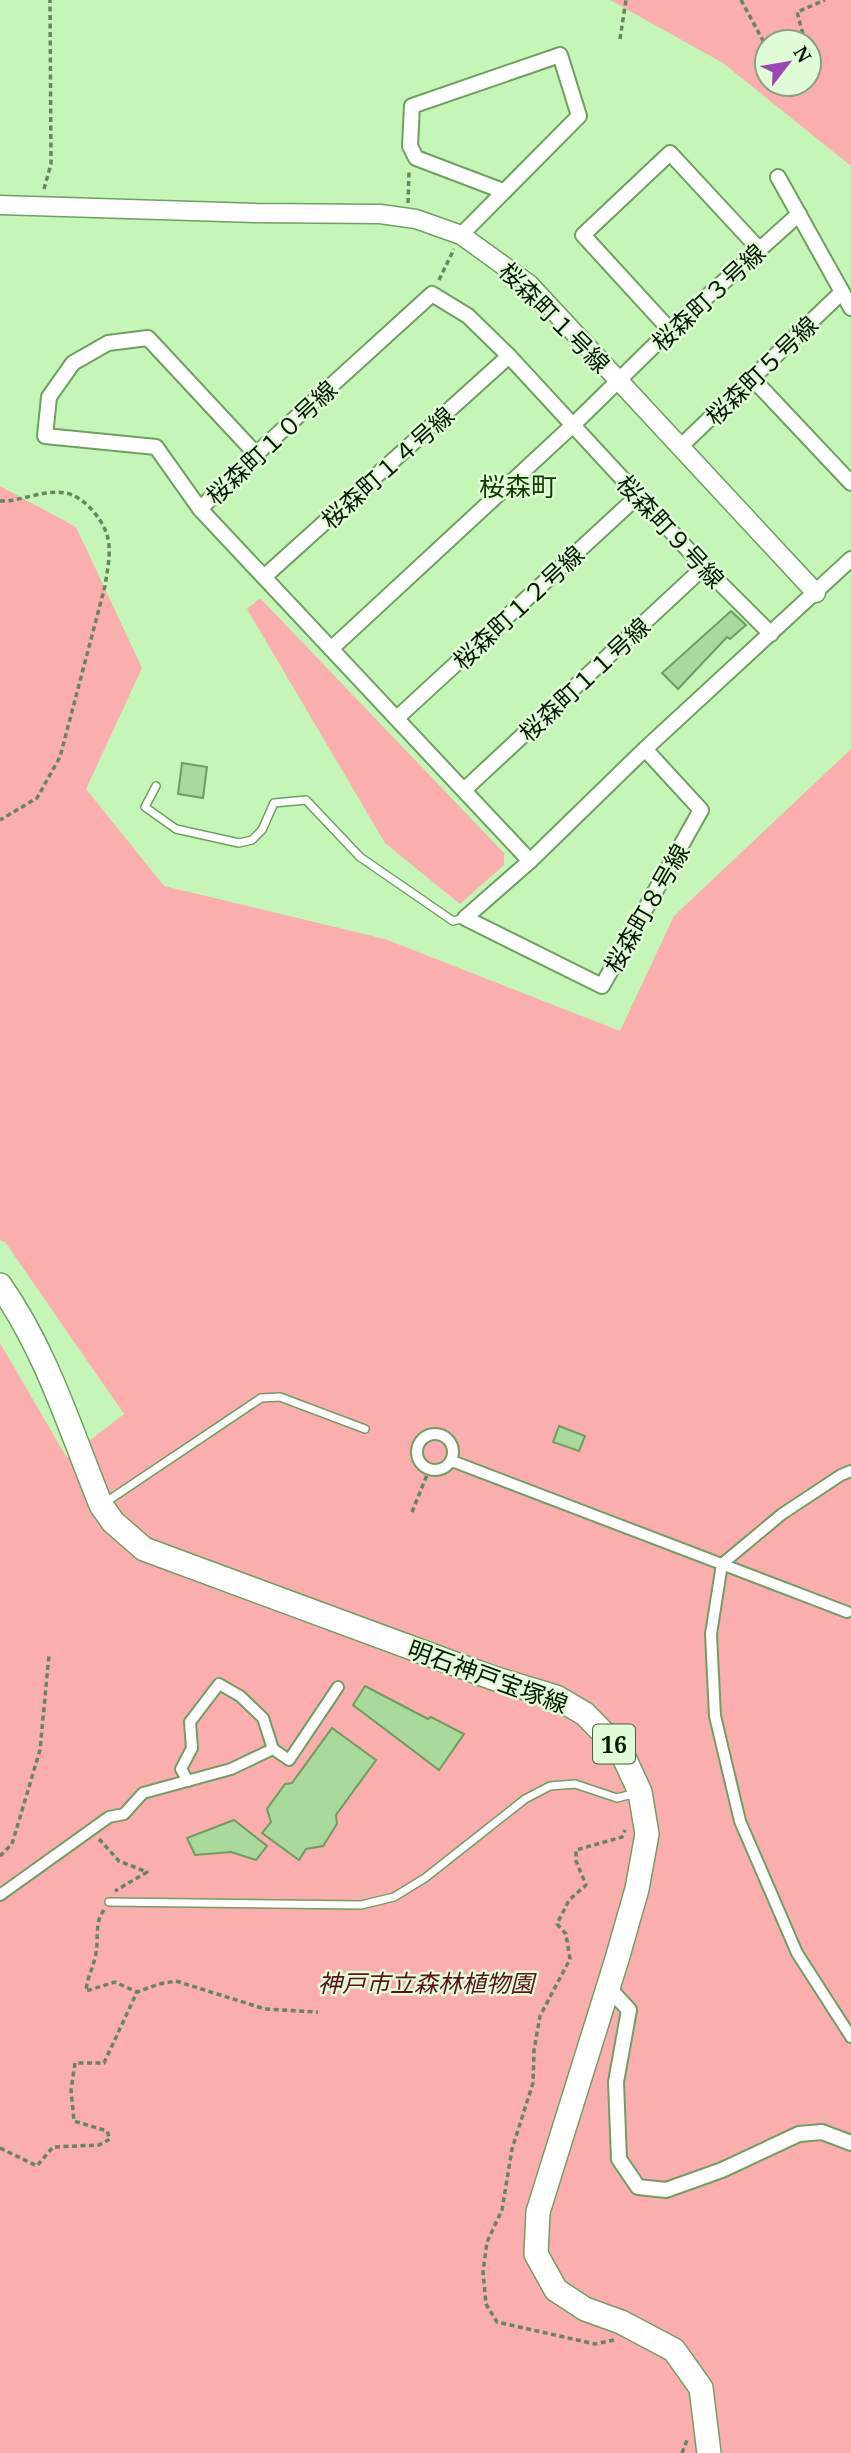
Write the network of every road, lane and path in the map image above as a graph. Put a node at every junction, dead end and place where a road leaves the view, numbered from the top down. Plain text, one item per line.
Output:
1 (50, 0) edge
2 (626, 0) edge
3 (741, 0) edge
4 (825, 0) edge
5 (756, 28) edge
6 (802, 28) edge
7 (620, 39) dead end
8 (410, 146) junction
9 (778, 177) dead end
10 (43, 190) dead end
11 (503, 191) junction
12 (0, 205) edge
13 (799, 214) junction
14 (407, 218) junction
15 (461, 234) junction
16 (759, 249) junction
17 (842, 292) junction
18 (432, 294) junction
19 (851, 308) edge
20 (670, 330) junction
21 (509, 356) junction
22 (752, 378) junction
23 (619, 381) junction
24 (573, 425) junction
25 (680, 447) junction
26 (256, 453) junction
27 (851, 483) edge
28 (639, 495) junction
29 (0, 501) edge
30 (200, 509) junction
31 (851, 559) edge
32 (704, 567) junction
33 (264, 578) junction
34 (816, 593) junction
35 (771, 635) junction
36 (331, 649) junction
37 (397, 718) junction
38 (645, 749) junction
39 (156, 786) dead end
40 (464, 790) junction
41 (0, 820) edge
42 (530, 861) junction
43 (465, 918) junction
44 (0, 1284) edge
45 (365, 1429) dead end
46 (452, 1461) junction
47 (429, 1470) junction
48 (851, 1471) edge
49 (101, 1505) junction
50 (412, 1512) dead end
51 (722, 1564) junction
52 (847, 1612) dead end
53 (49, 1655) dead end
54 (338, 1687) dead end
55 (273, 1749) junction
56 (188, 1781) junction
57 (640, 1792) junction
58 (91, 1829) junction
59 (0, 1856) edge
60 (0, 1895) edge
61 (109, 1902) junction
62 (607, 1986) junction
63 (137, 1992) junction
64 (318, 2012) dead end
65 (851, 2037) edge
66 (851, 2143) edge
67 (0, 2148) edge
68 (709, 2453) edge

1 - 10 path
2 - 7 path
3 - 5 path
4 - 6 path
8 - 11 street
8 - 11 street
8 - 14 path
9 - 13 street
11 - 15 street
12 - 14 street, 桜森町１号線
13 - 16 street, 桜森町３号線
13 - 17 street
14 - 15 street, 桜森町１号線
15 - 18 path
15 - 23 street, 桜森町１号線
16 - 20 street, 桜森町３号線
16 - 20 street
17 - 19 street
17 - 22 street, 桜森町５号線
18 - 21 street
18 - 26 street, 桜森町１０号線
20 - 23 street, 桜森町３号線
21 - 24 street
21 - 33 street, 桜森町１４号線
22 - 25 street, 桜森町５号線
22 - 27 street
23 - 24 street, 桜森町３号線
23 - 25 street, 桜森町１号線
24 - 28 street, 桜森町９号線
24 - 36 street, 桜森町３号線
25 - 34 street, 桜森町１号線
26 - 30 street, 桜森町１０号線
26 - 30 street
28 - 32 street, 桜森町９号線
28 - 37 street, 桜森町１２号線
29 - 41 path
30 - 33 street, 桜森町１０号線
31 - 34 street
32 - 35 street, 桜森町９号線
32 - 40 street, 桜森町１１号線
33 - 36 street, 桜森町１０号線
34 - 35 street
35 - 38 street
36 - 37 street, 桜森町１０号線
37 - 40 street, 桜森町１０号線
38 - 42 street
38 - 43 street, 桜森町８号線
39 - 43 lane
40 - 42 street, 桜森町１０号線
42 - 43 street
44 - 49 main road, 明石神戸宝塚線 / 16
45 - 49 lane
46 - 47 street
46 - 47 street
46 - 51 street
47 - 50 path
48 - 51 street
49 - 57 main road, 明石神戸宝塚線 / 16
51 - 52 street
51 - 65 street
53 - 59 path
54 - 55 street
55 - 56 street
55 - 56 street
56 - 58 street
57 - 61 lane
57 - 62 main road, 明石神戸宝塚線 / 16
58 - 60 street
58 - 61 path
61 - 63 path
62 - 66 street
62 - 68 main road, 明石神戸宝塚線 / 16
63 - 64 path
63 - 67 path

